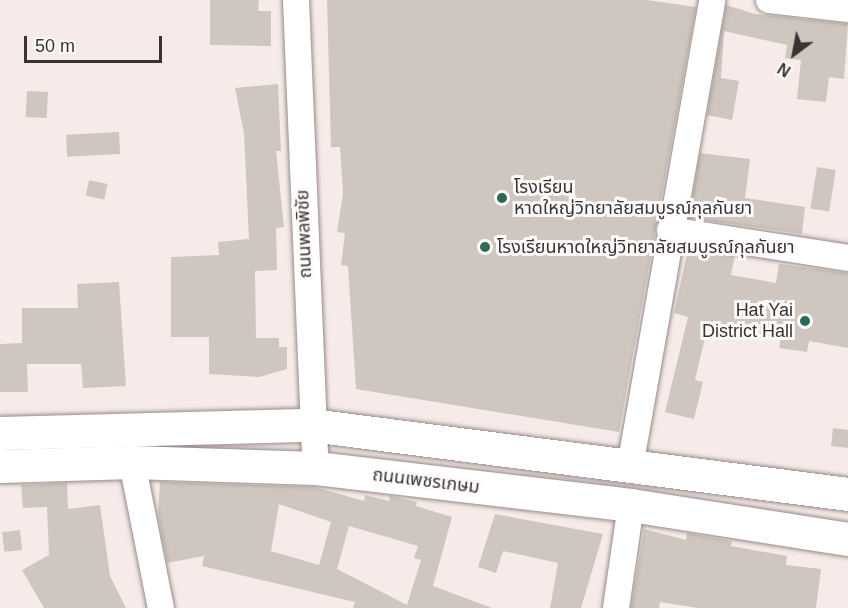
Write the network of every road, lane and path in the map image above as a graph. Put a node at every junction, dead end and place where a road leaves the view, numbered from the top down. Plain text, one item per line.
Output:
1 (296, 0) edge
2 (712, 0) edge
3 (768, 0) edge
4 (848, 9) edge
5 (670, 230) junction
6 (848, 258) edge
7 (311, 425) junction
8 (0, 433) edge
9 (132, 462) junction
10 (0, 466) edge
11 (630, 467) junction
12 (316, 468) junction
13 (848, 494) edge
14 (631, 504) junction
15 (848, 539) edge
16 (161, 608) edge
17 (616, 608) edge

1 - 7 street, ถนนพลพิชัย
2 - 5 street
3 - 4 street
5 - 6 street
5 - 11 street
7 - 8 main road
7 - 11 main road
7 - 12 street, ถนนพลพิชัย
9 - 10 main road, ถนนเพชรเกษม
9 - 12 main road, ถนนเพชรเกษม
9 - 16 street
11 - 13 main road
12 - 14 main road, ถนนเพชรเกษม
14 - 15 main road, ถนนเพชรเกษม
14 - 17 street

